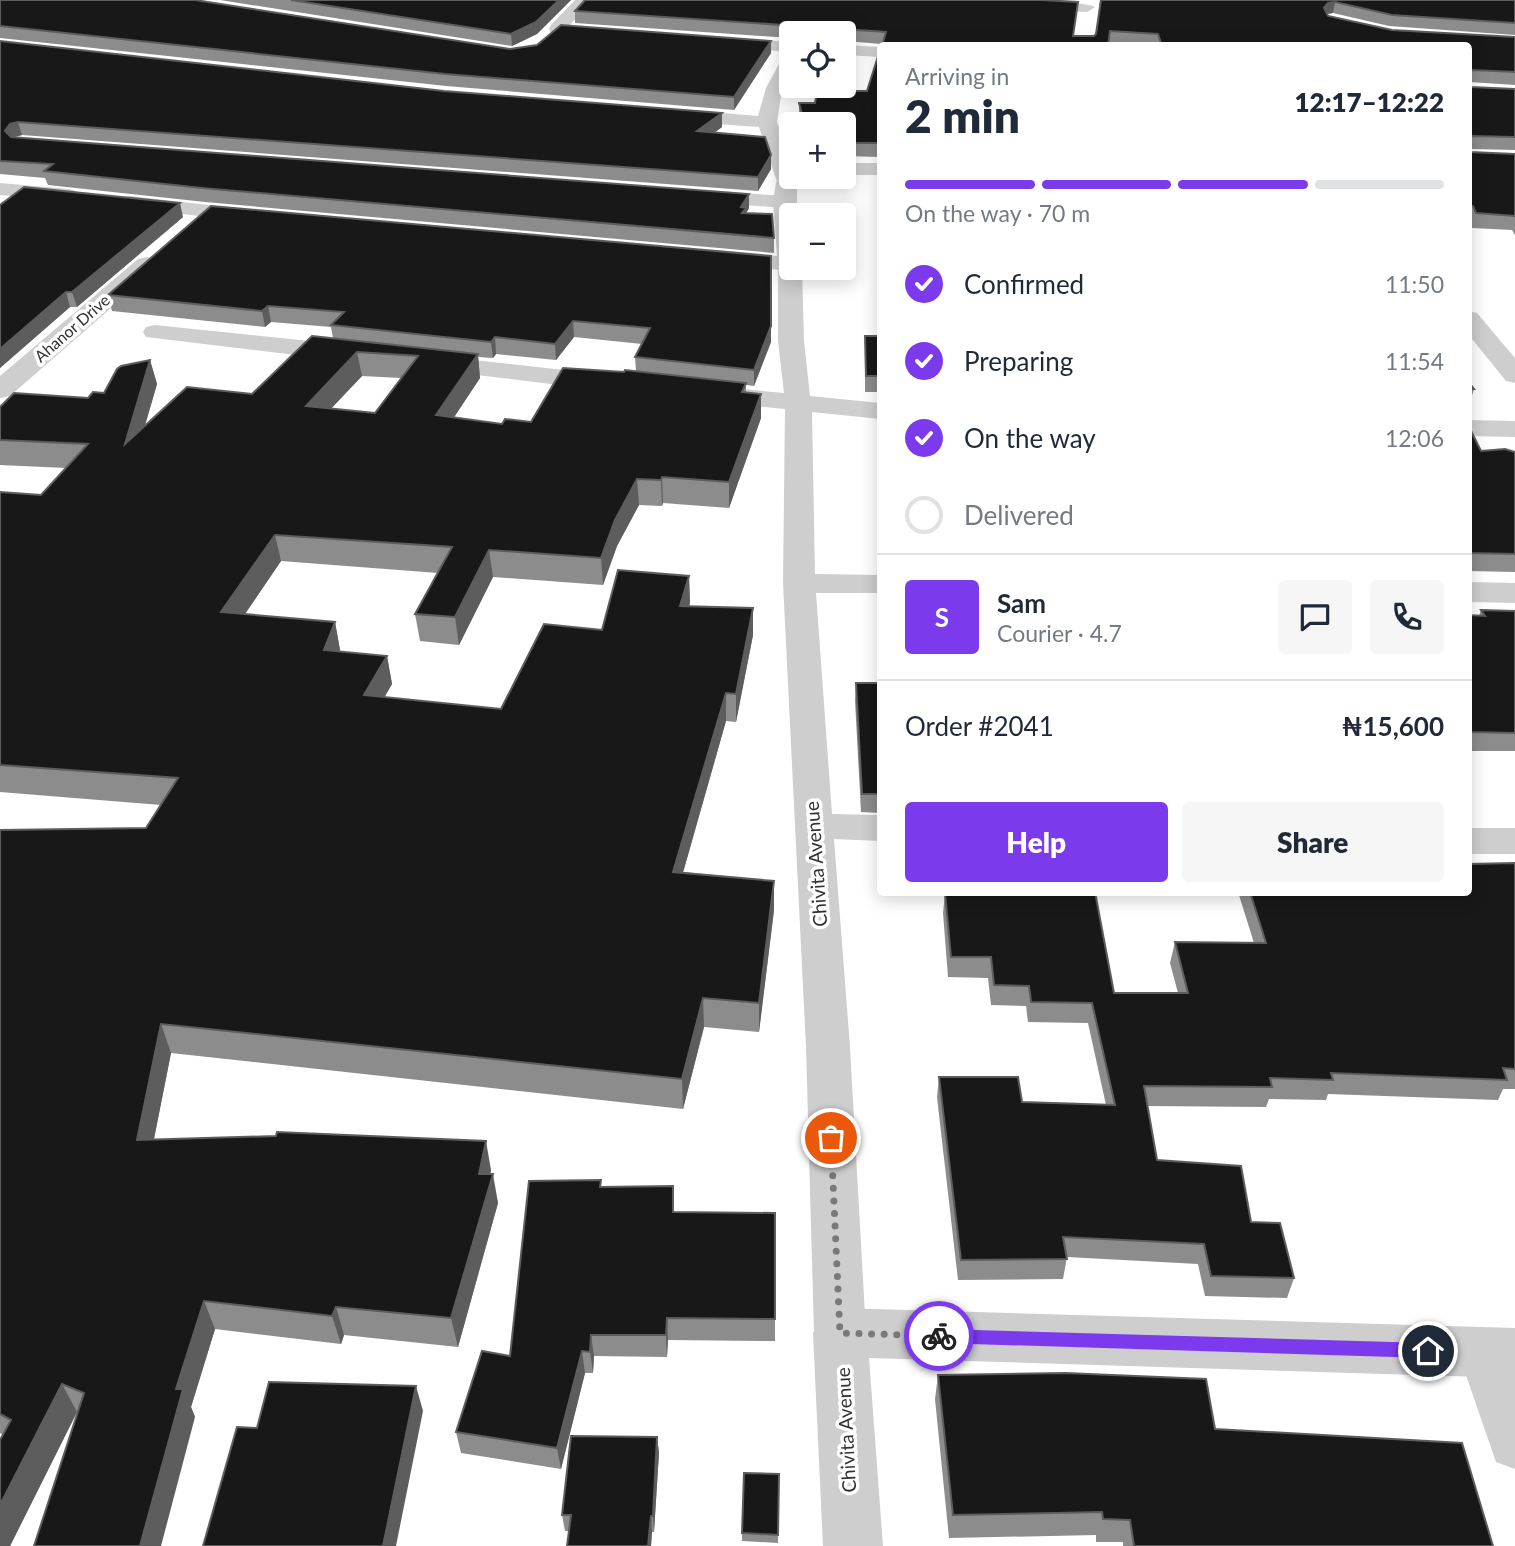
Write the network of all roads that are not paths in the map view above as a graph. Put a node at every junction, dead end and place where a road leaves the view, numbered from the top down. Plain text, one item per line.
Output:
1 (966, 0) edge
2 (577, 1) edge
3 (1087, 10) edge
4 (585, 31) edge
5 (552, 33) joint
6 (708, 41) edge
7 (779, 46) edge
8 (856, 51) edge
9 (877, 52) edge
10 (779, 80) edge
11 (659, 114) edge
12 (767, 122) junction
13 (779, 157) edge
14 (856, 169) edge
15 (877, 169) edge
16 (779, 188) edge
17 (0, 189) edge
18 (674, 193) edge
19 (84, 197) edge
20 (111, 200) edge
21 (208, 211) junction
22 (236, 213) edge
23 (188, 228) edge
24 (168, 245) edge
25 (693, 255) edge
26 (779, 263) edge
27 (790, 280) edge
28 (1472, 323) edge
29 (155, 332) dead end
30 (374, 356) edge
31 (402, 360) edge
32 (1515, 375) edge
33 (634, 386) edge
34 (0, 390) edge
35 (689, 392) edge
36 (798, 404) junction
37 (877, 411) edge
38 (1472, 428) edge
39 (1515, 429) edge
40 (799, 583) junction
41 (877, 584) edge
42 (1472, 592) edge
43 (1515, 593) edge
44 (814, 827) junction
45 (877, 828) edge
46 (1472, 841) edge
47 (1515, 841) edge
48 (840, 1333) junction
49 (1499, 1353) edge
50 (1515, 1443) edge
51 (853, 1546) edge

1 - 3 street
2 - 5 street
4 - 5 street
6 - 7 street
8 - 9 street
10 - 12 street
11 - 12 street
12 - 13 street
14 - 15 street
16 - 18 street
17 - 19 street
20 - 21 street
21 - 22 street
21 - 23 street
24 - 34 street, Ahanor Drive
25 - 26 street
27 - 36 street, Chivita Avenue
28 - 32 street
29 - 30 street
31 - 33 street
35 - 36 street
36 - 37 street
36 - 40 street, Chivita Avenue
38 - 39 street
40 - 41 street
40 - 44 street, Chivita Avenue
42 - 43 street
44 - 45 street
44 - 48 street, Chivita Avenue
46 - 47 street
48 - 49 street
48 - 51 street, Chivita Avenue
49 - 50 street

